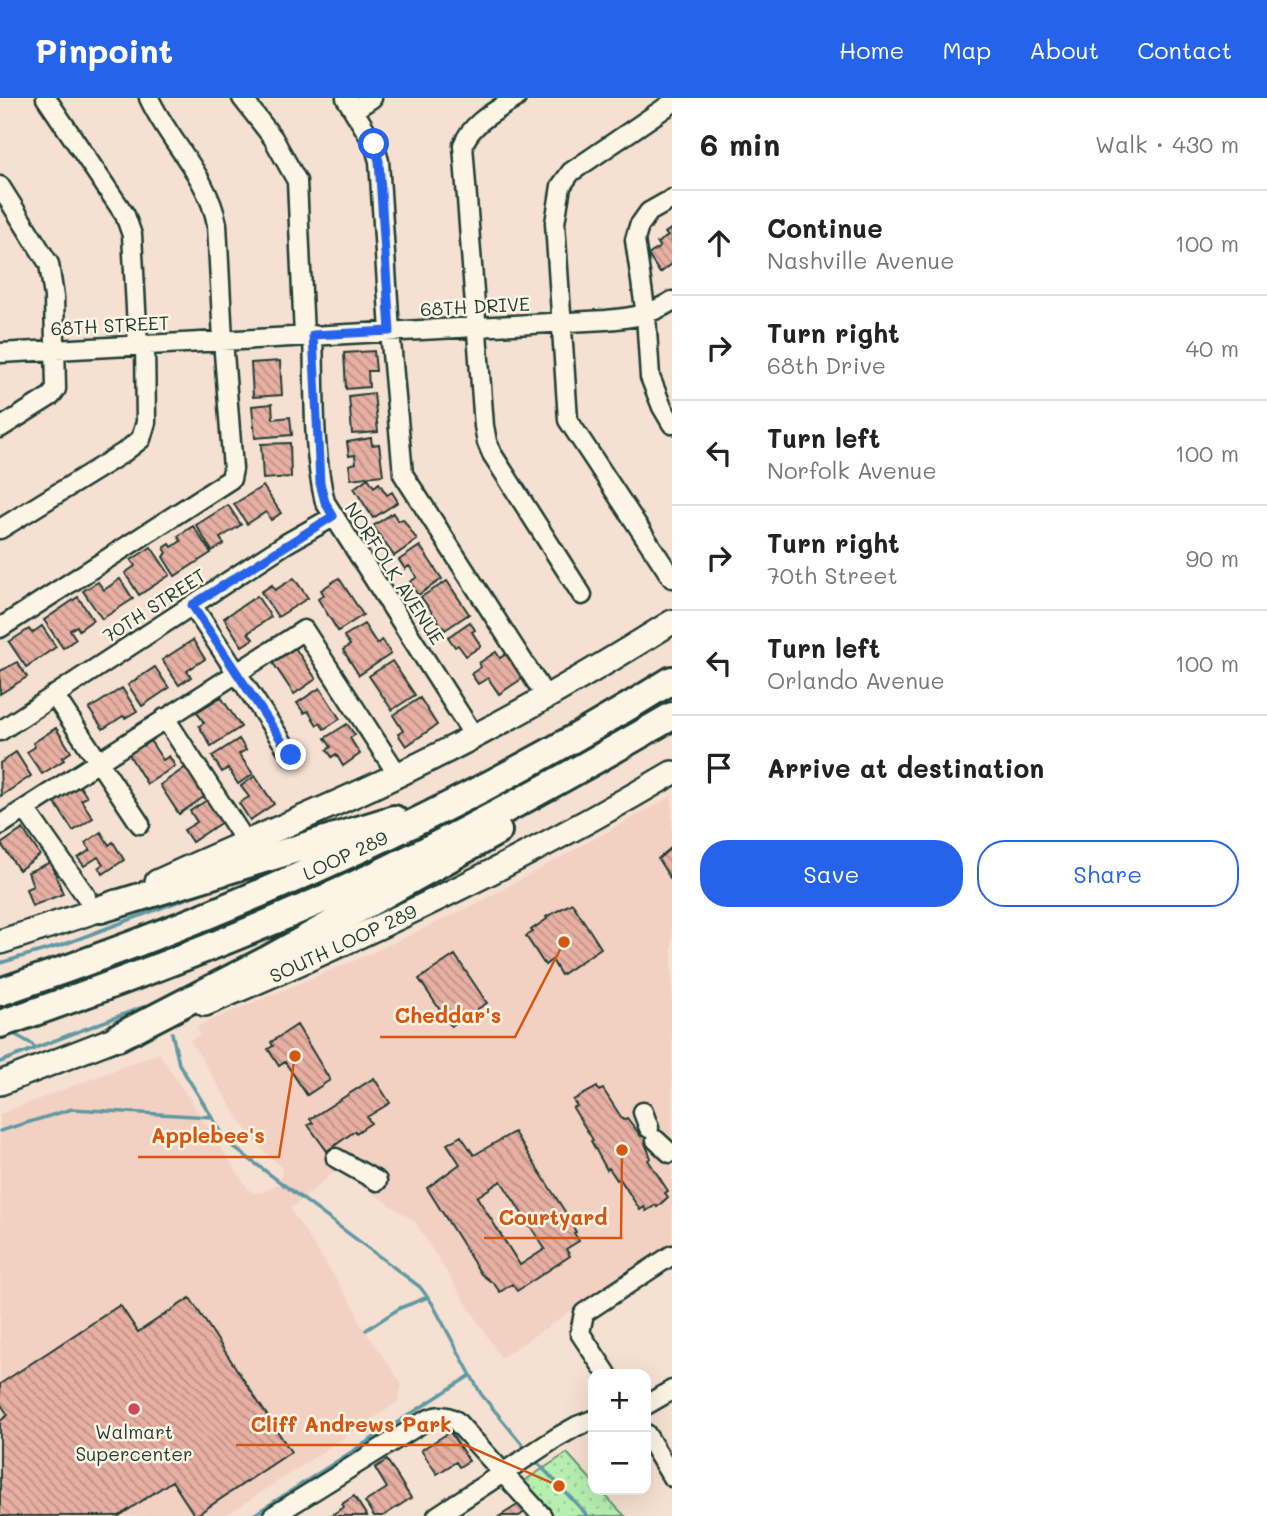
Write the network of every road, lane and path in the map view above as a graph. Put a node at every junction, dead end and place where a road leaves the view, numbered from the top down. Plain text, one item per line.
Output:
1 (46, 98) edge
2 (149, 98) edge
3 (243, 98) edge
4 (372, 98) edge
5 (516, 98) edge
6 (350, 104) edge
7 (668, 106) edge
8 (0, 186) edge
9 (672, 199) edge
10 (672, 301) edge
11 (646, 314) junction
12 (560, 322) junction
13 (475, 327) junction
14 (390, 331) junction
15 (308, 335) junction
16 (223, 340) junction
17 (142, 345) junction
18 (55, 349) junction
19 (0, 353) edge
20 (672, 424) edge
21 (0, 428) edge
22 (333, 516) junction
23 (0, 529) edge
24 (672, 578) edge
25 (582, 595) dead end
26 (192, 605) junction
27 (672, 622) edge
28 (0, 628) edge
29 (238, 673) junction
30 (672, 680) edge
31 (54, 695) junction
32 (546, 697) junction
33 (672, 716) edge
34 (165, 718) junction
35 (0, 731) edge
36 (474, 736) junction
37 (610, 752) junction
38 (291, 755) dead end
39 (98, 761) junction
40 (672, 773) edge
41 (398, 775) junction
42 (446, 807) junction
43 (24, 809) junction
44 (139, 824) dead end
45 (0, 825) edge
46 (246, 842) junction
47 (94, 902) junction
48 (0, 942) edge
49 (0, 992) edge
50 (0, 1024) edge
51 (118, 1037) junction
52 (0, 1083) edge
53 (649, 1127) dead end
54 (670, 1153) edge
55 (336, 1158) dead end
56 (377, 1181) dead end
57 (672, 1255) edge
58 (604, 1369) edge
59 (672, 1390) edge
60 (651, 1402) edge
61 (588, 1422) edge
62 (651, 1442) edge
63 (508, 1470) junction
64 (672, 1477) edge
65 (273, 1516) edge
66 (438, 1516) edge
67 (542, 1516) edge

1 - 17 street
2 - 16 street
3 - 15 street, NORFOLK AVENUE
4 - 6 street
5 - 13 street
6 - 14 street
7 - 12 street
8 - 18 street
9 - 11 street
10 - 11 street
11 - 12 street, 68TH DRIVE
11 - 20 street
12 - 13 street, 68TH DRIVE
12 - 24 street
13 - 14 street, 68TH DRIVE
13 - 25 street
14 - 15 street, 68TH DRIVE
14 - 32 street
15 - 16 street, 68TH DRIVE
15 - 22 street, NORFOLK AVENUE
16 - 17 street, 68TH STREET
16 - 28 street
17 - 18 street, 68TH STREET
17 - 23 street
18 - 19 street, 68TH STREET
18 - 21 street
22 - 26 street, 70TH STREET
22 - 36 street, NORFOLK AVENUE
26 - 29 street
26 - 31 street, 70TH STREET
27 - 32 main road
29 - 34 street
29 - 38 street
29 - 41 street
30 - 42 highway, LOOP 289
31 - 35 street, 70TH STREET
31 - 39 street
32 - 36 main road
33 - 37 highway, LOOP 289
34 - 39 street
34 - 46 street
36 - 41 main road
37 - 50 highway, LOOP 289
37 - 51 highway
39 - 43 street
39 - 44 street
40 - 51 main road, SOUTH LOOP 289
41 - 46 main road
42 - 47 highway
42 - 49 highway, LOOP 289
43 - 45 street
43 - 47 street
46 - 47 main road
47 - 48 main road
51 - 52 main road, SOUTH LOOP 289
53 - 54 street
55 - 56 street
57 - 58 street
59 - 60 street
61 - 63 street
62 - 64 street
63 - 65 street
63 - 66 street
63 - 67 street

